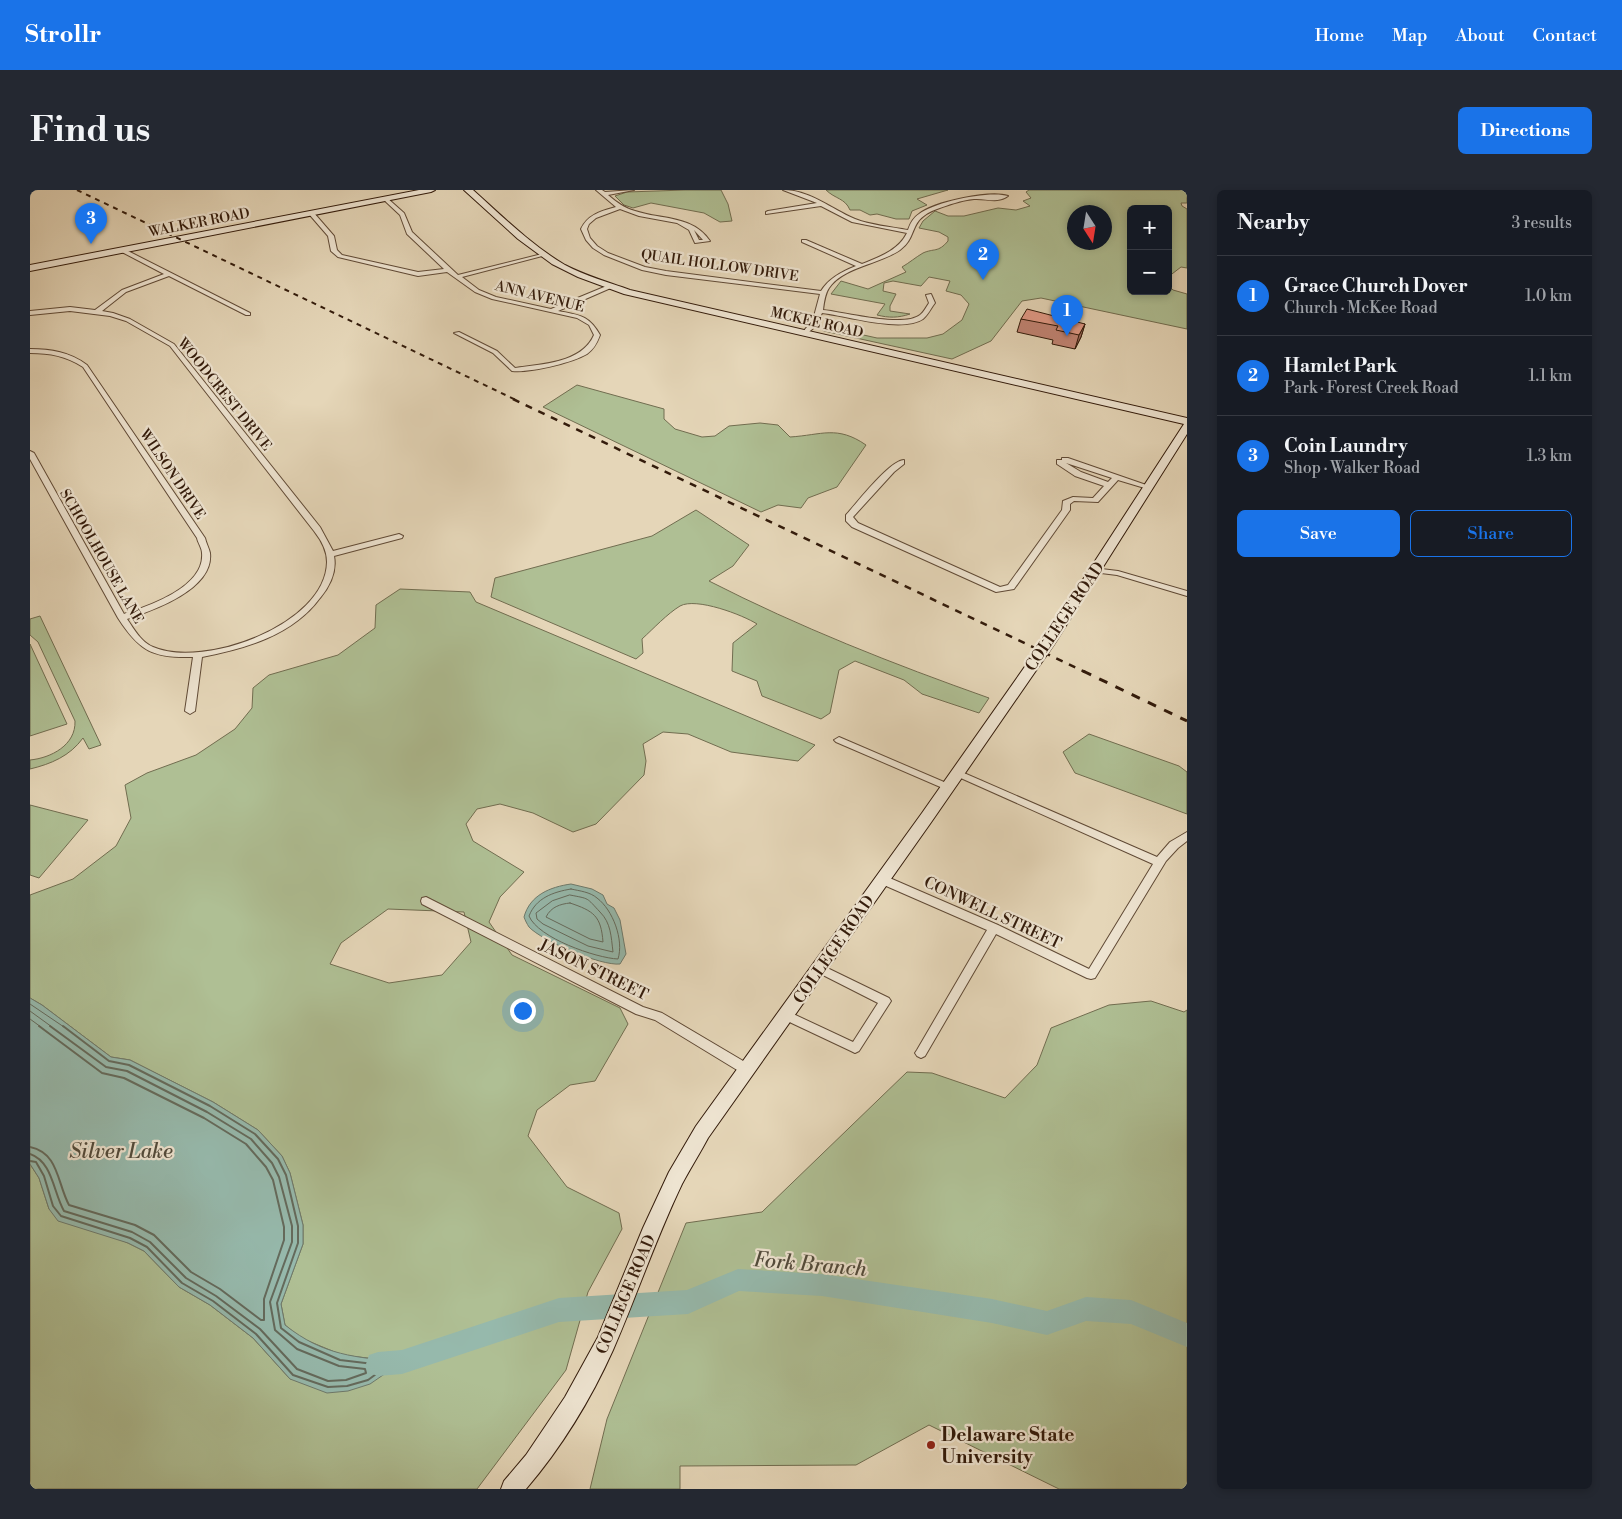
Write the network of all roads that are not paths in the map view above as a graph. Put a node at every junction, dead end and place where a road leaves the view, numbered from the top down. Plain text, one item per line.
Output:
1 (431, 190) edge
2 (631, 190) edge
3 (786, 190) edge
4 (466, 191) edge
5 (601, 192) edge
6 (973, 197) junction
7 (386, 199) junction
8 (822, 204) junction
9 (621, 208) junction
10 (768, 213) dead end
11 (312, 214) junction
12 (680, 223) junction
13 (910, 232) junction
14 (804, 241) dead end
15 (122, 250) junction
16 (544, 254) junction
17 (862, 266) junction
18 (30, 268) edge
19 (448, 270) junction
20 (169, 274) junction
21 (456, 277) junction
22 (610, 286) junction
23 (823, 293) junction
24 (929, 295) dead end
25 (98, 311) junction
26 (552, 311) junction
27 (819, 311) junction
28 (30, 313) edge
29 (248, 314) dead end
30 (457, 333) dead end
31 (805, 333) junction
32 (30, 351) edge
33 (1187, 421) edge
34 (1187, 426) edge
35 (30, 453) edge
36 (901, 462) dead end
37 (1117, 477) junction
38 (1108, 485) junction
39 (1148, 487) junction
40 (399, 536) dead end
41 (331, 554) junction
42 (1096, 570) junction
43 (1187, 594) edge
44 (122, 618) junction
45 (198, 655) junction
46 (190, 711) dead end
47 (839, 740) dead end
48 (952, 780) junction
49 (1187, 836) edge
50 (1159, 862) junction
51 (881, 879) junction
52 (426, 901) dead end
53 (994, 928) junction
54 (819, 968) junction
55 (785, 1015) junction
56 (921, 1053) dead end
57 (746, 1069) junction
58 (512, 1489) edge

1 - 7 street, WALKER ROAD
2 - 5 street
3 - 8 street
4 - 16 street, MCKEE ROAD
5 - 9 street
6 - 6 street
6 - 13 street
7 - 11 street, WALKER ROAD
7 - 19 street, ANN AVENUE
8 - 10 street
8 - 13 street
9 - 12 street
9 - 23 street, QUAIL HOLLOW DRIVE
11 - 15 street, WALKER ROAD
11 - 19 street
12 - 12 street
13 - 17 street
14 - 17 street
15 - 18 street, WALKER ROAD
15 - 20 street
16 - 21 street
16 - 22 street, MCKEE ROAD
17 - 23 street
19 - 21 street, ANN AVENUE
20 - 25 street
20 - 29 street
21 - 26 street, ANN AVENUE
22 - 26 street
22 - 31 street, MCKEE ROAD
23 - 27 street
24 - 27 street
25 - 28 street, WOODCREST DRIVE
25 - 41 street, WOODCREST DRIVE
26 - 30 street, ANN AVENUE
27 - 31 street
31 - 33 street, MCKEE ROAD
32 - 44 street, WILSON DRIVE
34 - 39 street, COLLEGE ROAD
35 - 44 street, SCHOOLHOUSE LANE
36 - 38 street
37 - 38 street
37 - 38 street
37 - 39 street
39 - 42 street, COLLEGE ROAD
40 - 41 street
41 - 45 street
42 - 43 street
42 - 48 street, COLLEGE ROAD
44 - 45 street, SCHOOLHOUSE LANE
45 - 46 street
47 - 48 street
48 - 50 street
48 - 51 street, COLLEGE ROAD
49 - 50 street
50 - 53 street, CONWELL STREET
51 - 53 street, CONWELL STREET
51 - 54 street, COLLEGE ROAD
52 - 57 street, JASON STREET
53 - 56 street
54 - 55 street, COLLEGE ROAD
54 - 55 street
55 - 57 street, COLLEGE ROAD
57 - 58 street, COLLEGE ROAD

